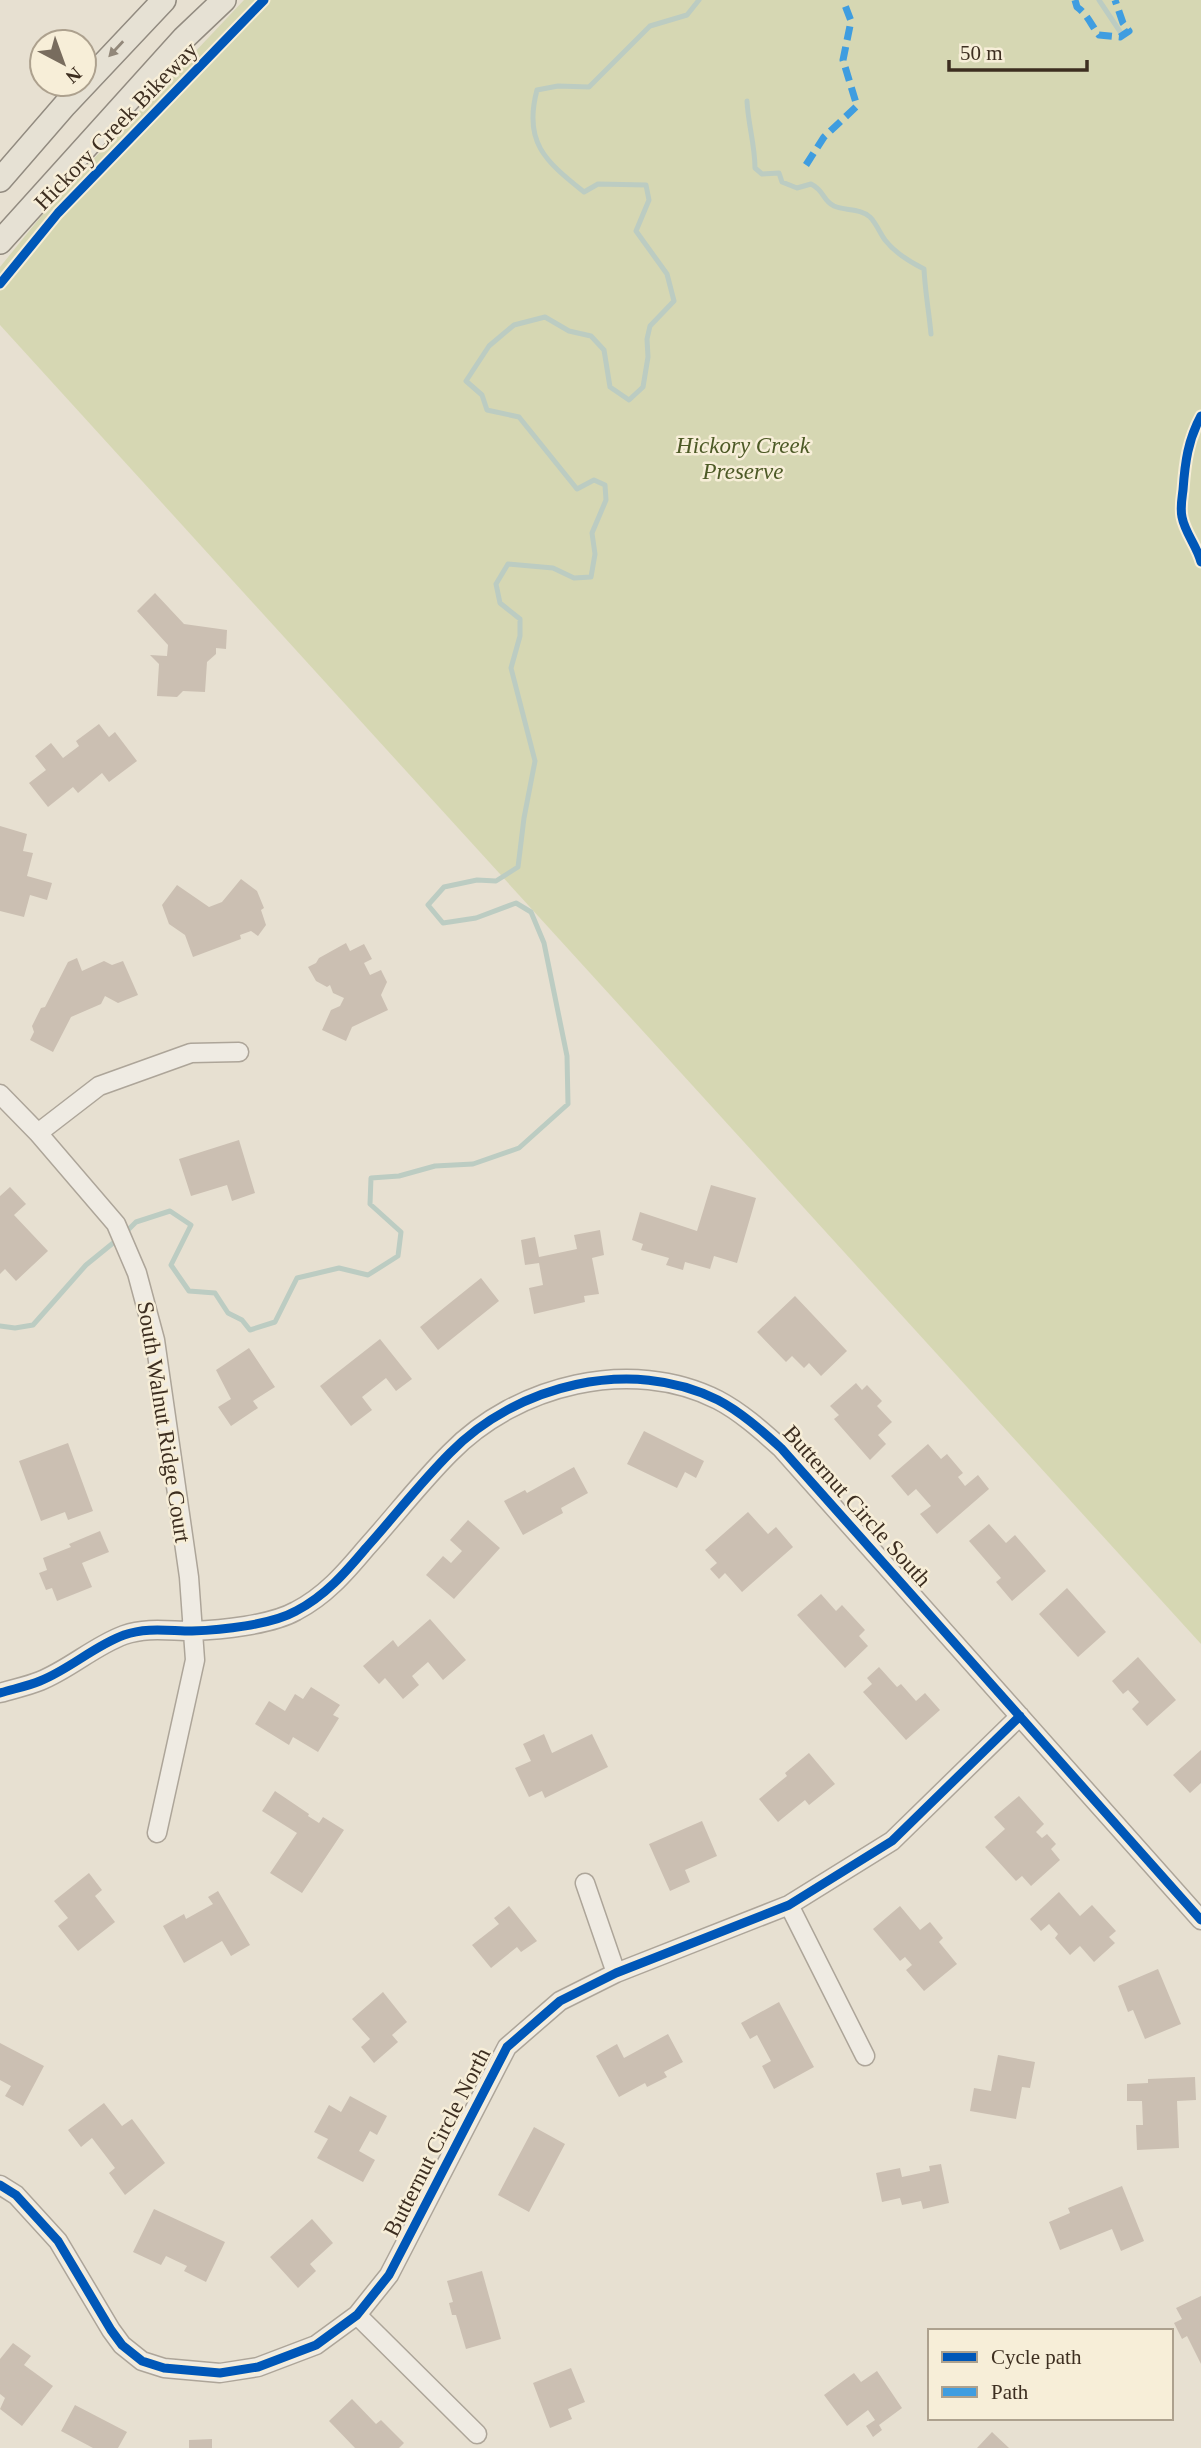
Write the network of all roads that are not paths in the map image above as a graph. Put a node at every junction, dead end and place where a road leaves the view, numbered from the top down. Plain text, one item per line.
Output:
1 (163, 0) edge
2 (224, 0) edge
3 (0, 180) edge
4 (0, 242) edge
5 (239, 1052) dead end
6 (0, 1094) edge
7 (38, 1133) junction
8 (192, 1630) junction
9 (0, 1693) edge
10 (1020, 1717) junction
11 (157, 1833) dead end
12 (585, 1883) dead end
13 (789, 1906) junction
14 (1201, 1920) edge
15 (616, 1973) junction
16 (865, 2056) dead end
17 (0, 2185) edge
18 (357, 2315) junction
19 (477, 2434) dead end

1 -> 3 main road
2 - 4 main road
5 - 7 street
6 - 7 street, South Walnut Ridge Court
7 - 8 street, South Walnut Ridge Court
8 - 9 street, Butternut Circle South
8 - 10 street, Butternut Circle South
8 - 11 street, South Walnut Ridge Court
10 - 13 street, Butternut Circle North
10 - 14 street, Butternut Circle South
12 - 15 street
13 - 15 street, Butternut Circle North
13 - 16 street
15 - 18 street, Butternut Circle North
17 - 18 street, Butternut Circle North
18 - 19 street

